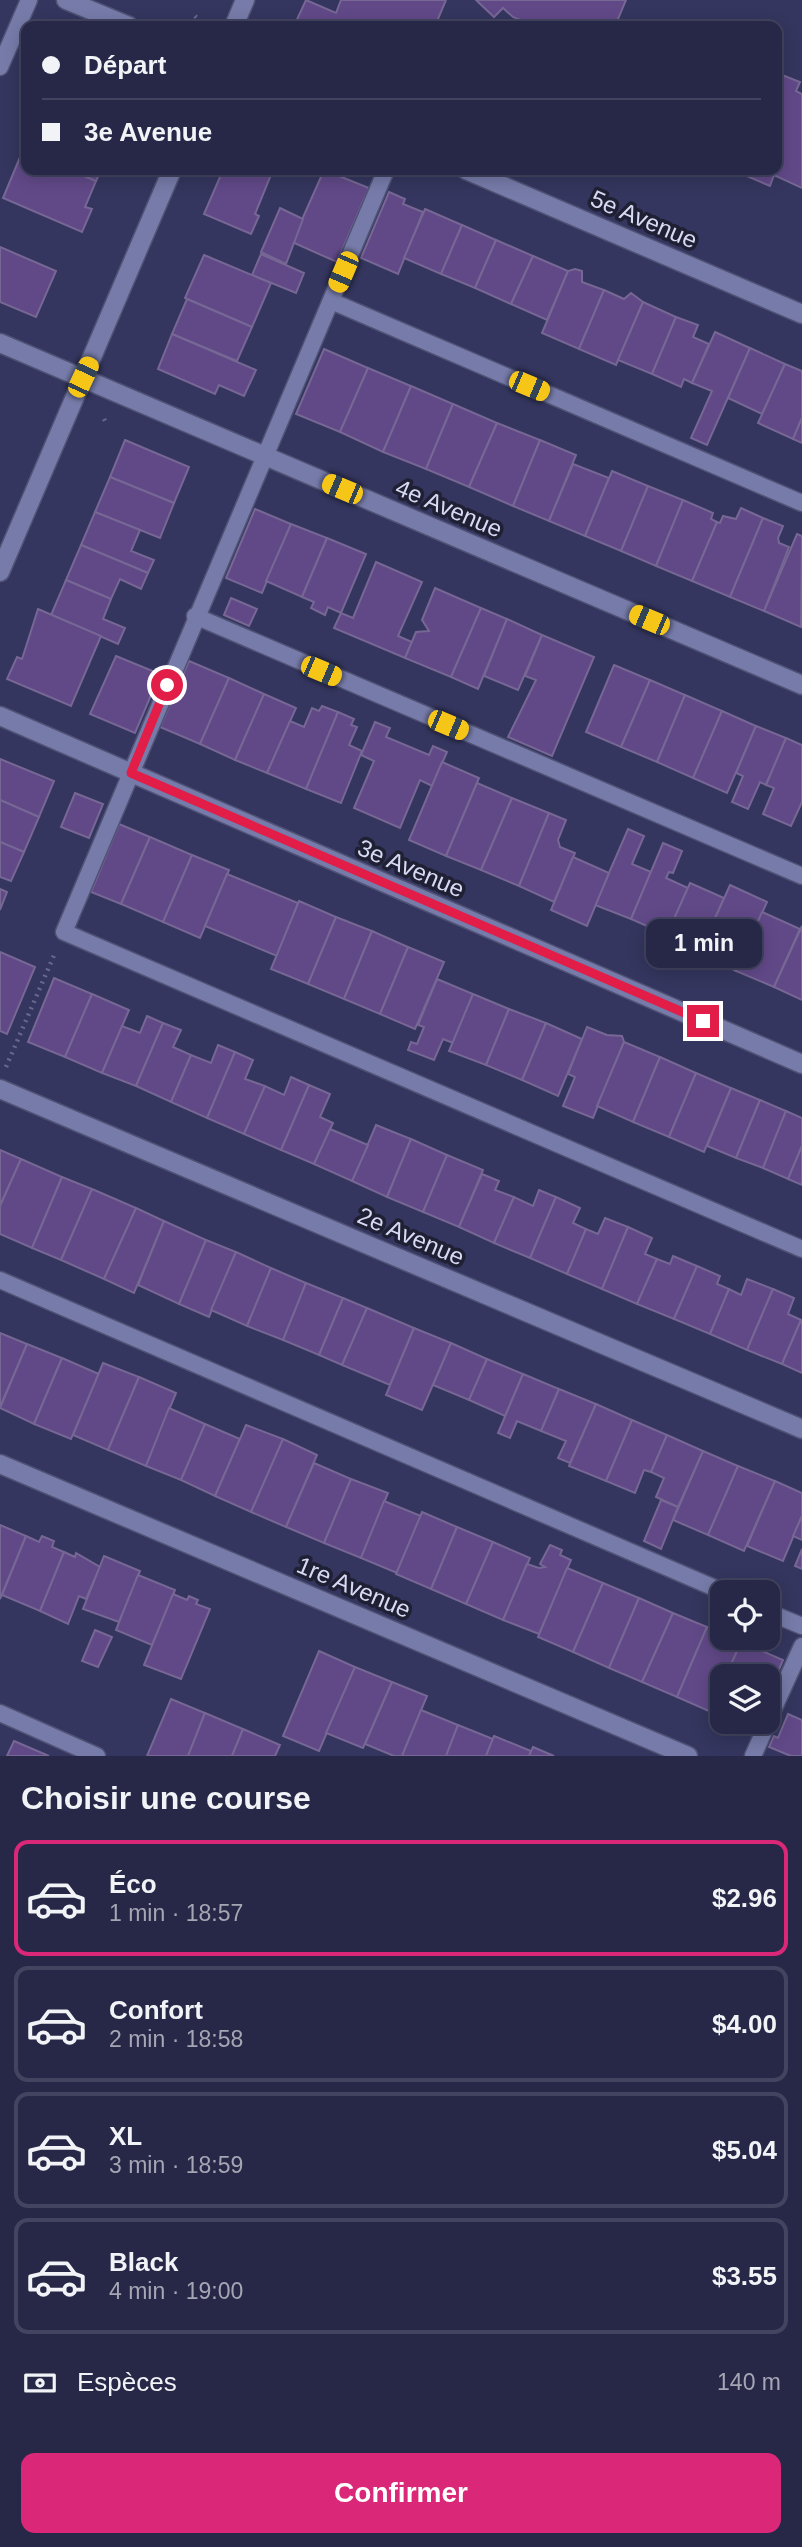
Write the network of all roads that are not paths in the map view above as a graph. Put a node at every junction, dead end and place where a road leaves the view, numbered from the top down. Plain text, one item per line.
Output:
1 (29, 0) edge
2 (66, 0) edge
3 (245, 0) edge
4 (117, 21) edge
5 (236, 21) edge
6 (0, 67) edge
7 (170, 175) edge
8 (384, 175) edge
9 (478, 175) edge
10 (331, 301) junction
11 (802, 314) edge
12 (0, 343) edge
13 (83, 377) junction
14 (265, 456) junction
15 (802, 503) edge
16 (0, 572) edge
17 (195, 616) junction
18 (802, 685) edge
19 (0, 716) edge
20 (131, 773) junction
21 (802, 876) edge
22 (802, 1064) edge
23 (0, 1089) edge
24 (802, 1249) edge
25 (0, 1280) edge
26 (802, 1429) edge
27 (0, 1464) edge
28 (710, 1586) edge
29 (780, 1617) edge
30 (802, 1626) edge
31 (802, 1646) edge
32 (780, 1695) edge
33 (0, 1713) edge
34 (763, 1734) edge
35 (97, 1756) edge
36 (688, 1756) edge
37 (753, 1756) edge

1 - 6 lane
2 - 4 street
3 - 5 street
7 - 13 street
8 - 10 lane
9 - 11 street, 5e Avenue
10 - 14 lane
10 - 15 lane
12 - 13 street, 4e Avenue
13 - 14 street, 4e Avenue
13 - 16 street
14 - 17 lane
14 - 18 street, 4e Avenue
17 - 20 lane
17 - 21 lane
19 - 20 street, 3e Avenue
20 - 22 street, 3e Avenue
20 - 24 lane
23 - 26 street, 2e Avenue
25 - 28 lane
27 - 36 street, 1re Avenue
29 - 30 lane
31 - 32 lane
33 - 35 lane
34 - 37 lane

